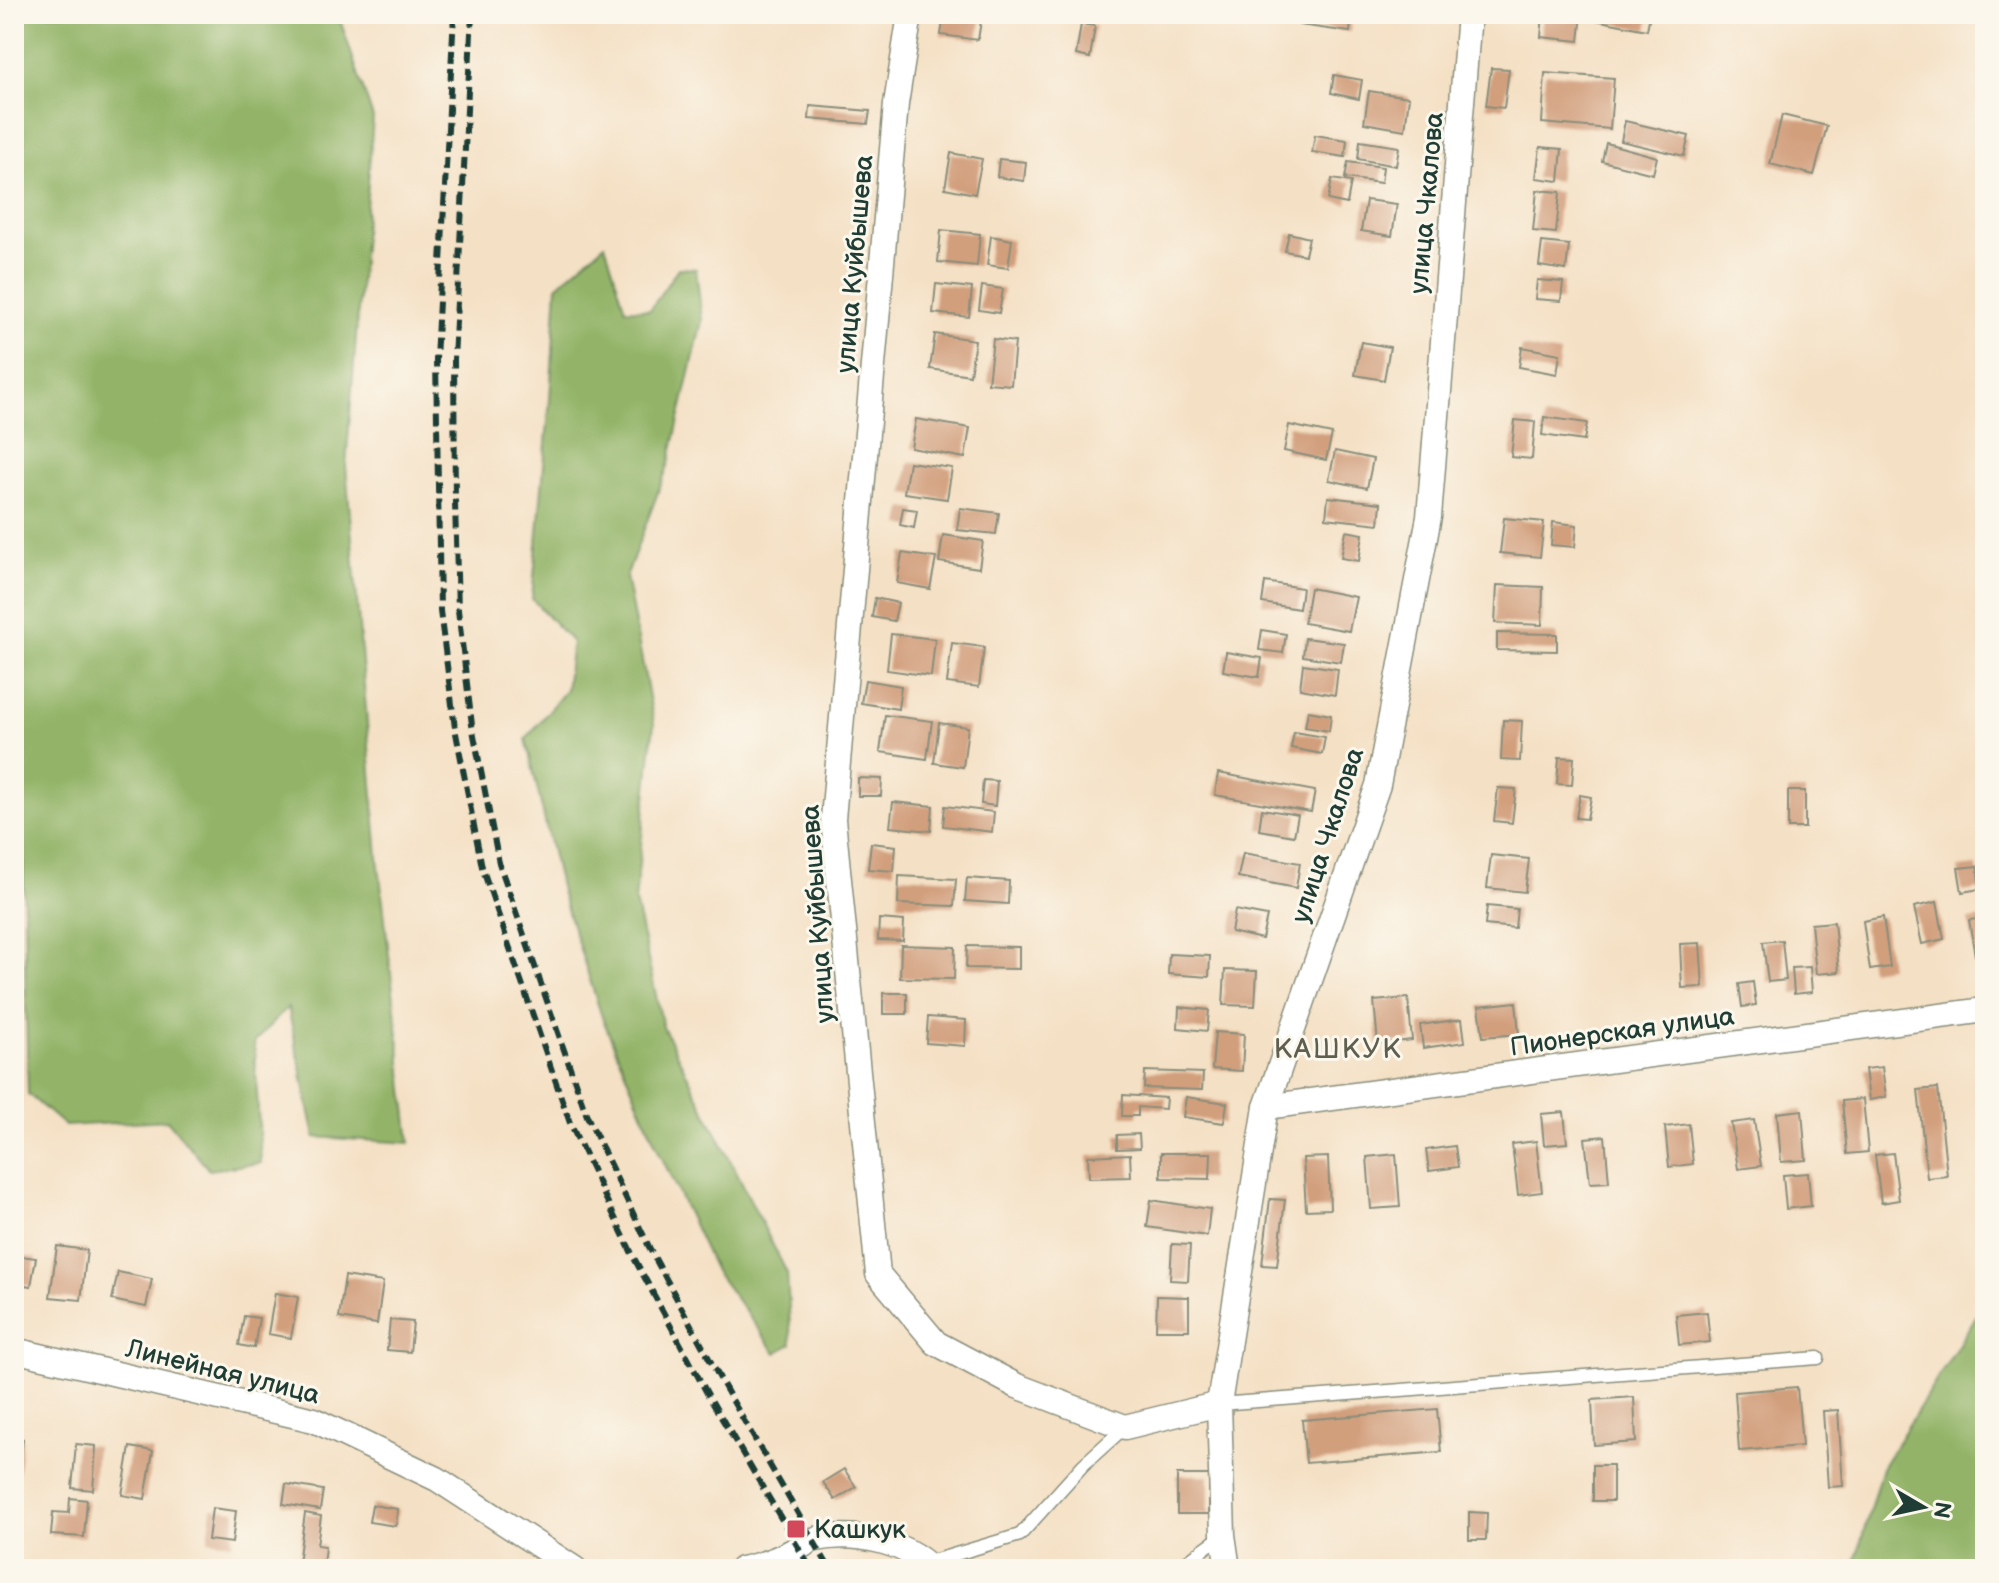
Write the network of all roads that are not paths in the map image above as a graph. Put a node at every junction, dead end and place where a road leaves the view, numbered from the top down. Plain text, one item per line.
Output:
1 (910, 14) edge
2 (1469, 14) edge
3 (1985, 1010) edge
4 (1266, 1107) junction
5 (14, 1350) edge
6 (1818, 1358) dead end
7 (1219, 1404) junction
8 (1125, 1427) junction
9 (1223, 1535) junction
10 (929, 1566) edge
11 (575, 1569) edge
12 (742, 1569) edge
13 (1176, 1569) edge
14 (1228, 1569) edge

1 - 8 street, улица Куйбышева
2 - 4 street, улица Чкалова
3 - 4 street, Пионерская улица
4 - 7 street, улица Чкалова
5 - 11 street, Линейная улица
6 - 7 lane
7 - 8 street
7 - 9 street, улица Чкалова
8 - 10 lane
9 - 13 lane
9 - 14 street, улица Чкалова
10 - 12 street

